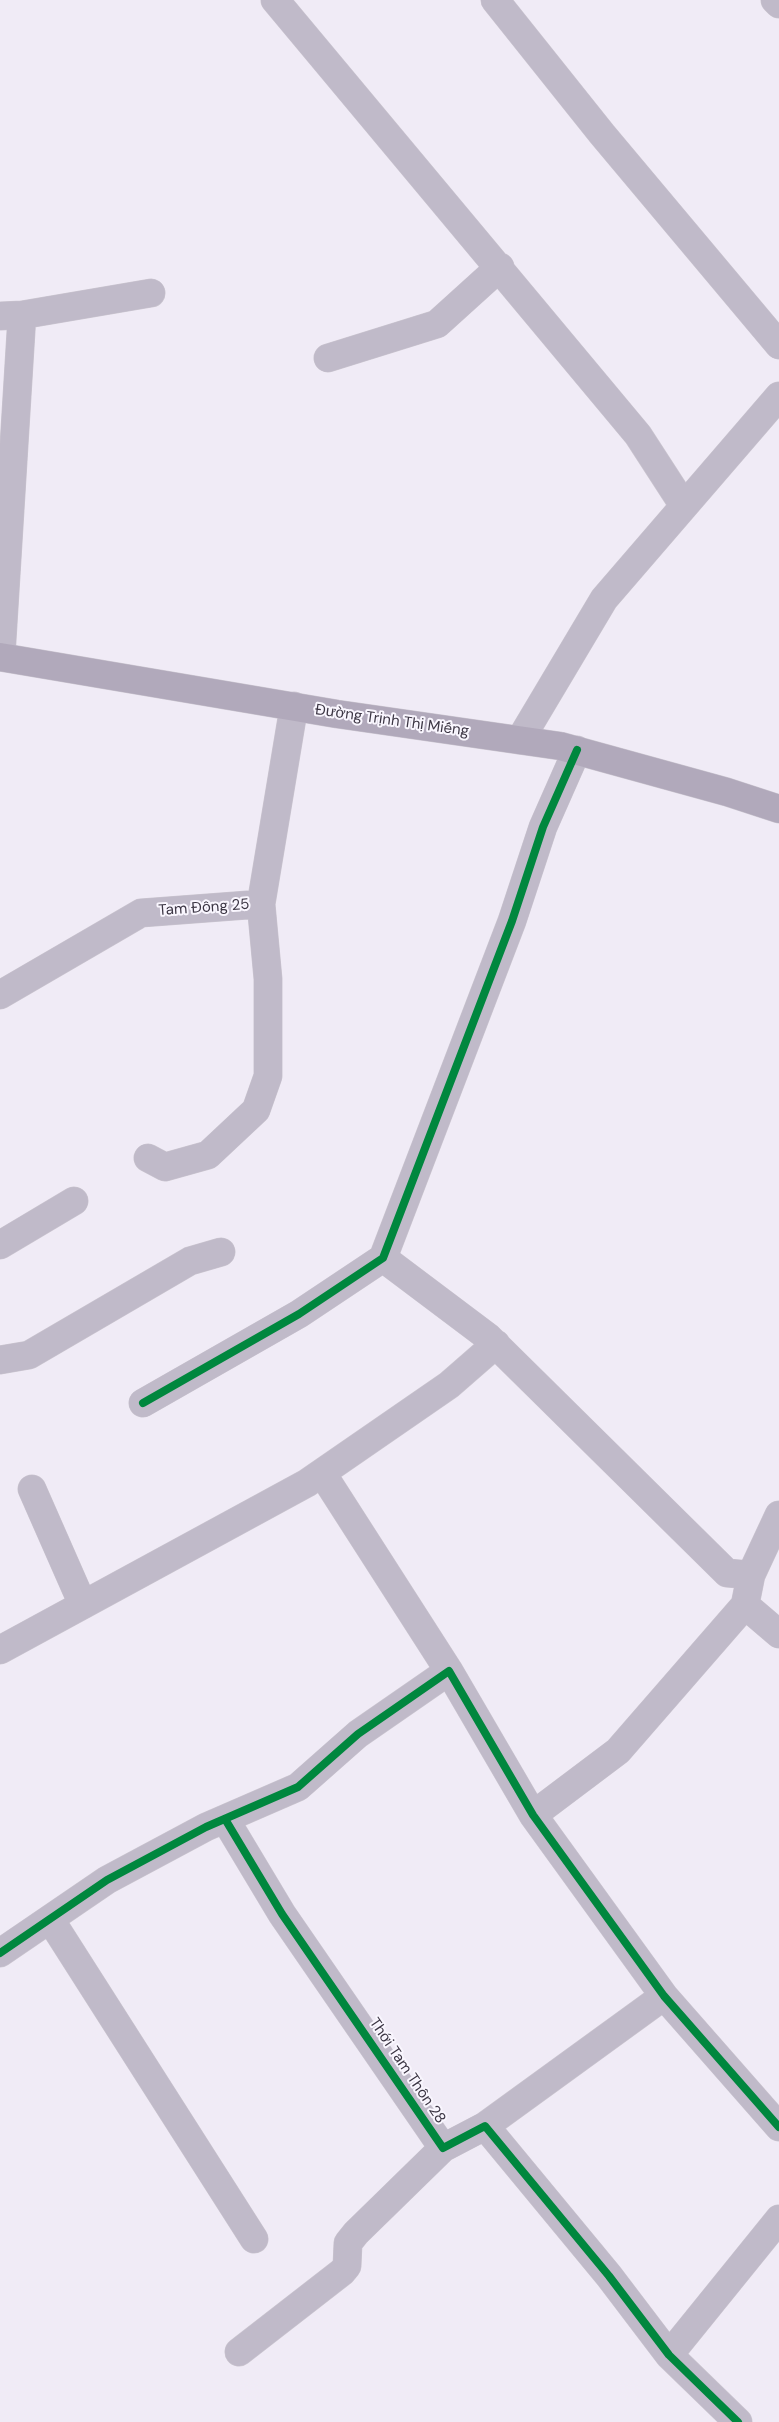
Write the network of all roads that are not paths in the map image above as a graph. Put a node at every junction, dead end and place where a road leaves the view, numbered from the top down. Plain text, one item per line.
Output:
1 (275, 0) edge
2 (495, 0) edge
3 (775, 0) edge
4 (779, 4) edge
5 (500, 267) junction
6 (151, 293) dead end
7 (11, 315) edge
8 (779, 345) edge
9 (328, 358) dead end
10 (779, 396) edge
11 (684, 506) junction
12 (0, 657) edge
13 (294, 706) junction
14 (520, 740) junction
15 (577, 750) junction
16 (779, 809) edge
17 (261, 904) junction
18 (0, 995) edge
19 (148, 1158) dead end
20 (74, 1201) dead end
21 (0, 1245) edge
22 (221, 1252) dead end
23 (383, 1258) junction
24 (496, 1344) junction
25 (0, 1360) edge
26 (143, 1403) dead end
27 (322, 1473) junction
28 (32, 1489) dead end
29 (779, 1515) edge
30 (751, 1575) junction
31 (83, 1605) junction
32 (745, 1605) junction
33 (779, 1634) edge
34 (0, 1650) edge
35 (449, 1671) junction
36 (533, 1815) junction
37 (225, 1819) junction
38 (50, 1919) junction
39 (0, 1953) edge
40 (664, 1996) junction
41 (485, 2126) junction
42 (779, 2127) edge
43 (443, 2148) junction
44 (779, 2219) edge
45 (254, 2239) dead end
46 (239, 2352) dead end
47 (669, 2355) junction
48 (738, 2422) edge

1 - 5 street
2 - 8 street
3 - 4 street
5 - 9 street
5 - 11 street
6 - 7 street
7 - 12 street
10 - 11 street
11 - 14 street
12 - 13 main road, Đường Trịnh Thị Miếng
13 - 14 main road, Đường Trịnh Thị Miếng
13 - 17 street, Tam Đông 25
14 - 15 main road, Đường Trịnh Thị Miếng
15 - 16 main road, Đường Trịnh Thị Miếng
15 - 23 street
17 - 18 street, Tam Đông 25
17 - 19 street
20 - 21 street
22 - 25 street
23 - 24 street
23 - 26 street
24 - 27 street
24 - 30 street
27 - 31 street
27 - 35 street
28 - 31 street
29 - 30 street
30 - 32 street
31 - 34 street
32 - 33 street
32 - 36 street
35 - 36 street
35 - 37 street
36 - 40 street
37 - 38 street
37 - 43 street, Thới Tam Thôn 28
38 - 39 street
38 - 45 street
40 - 41 street, Thới Tam Thôn 28
40 - 42 street
41 - 43 street, Thới Tam Thôn 28
41 - 47 street
43 - 46 street
44 - 47 street
47 - 48 street

